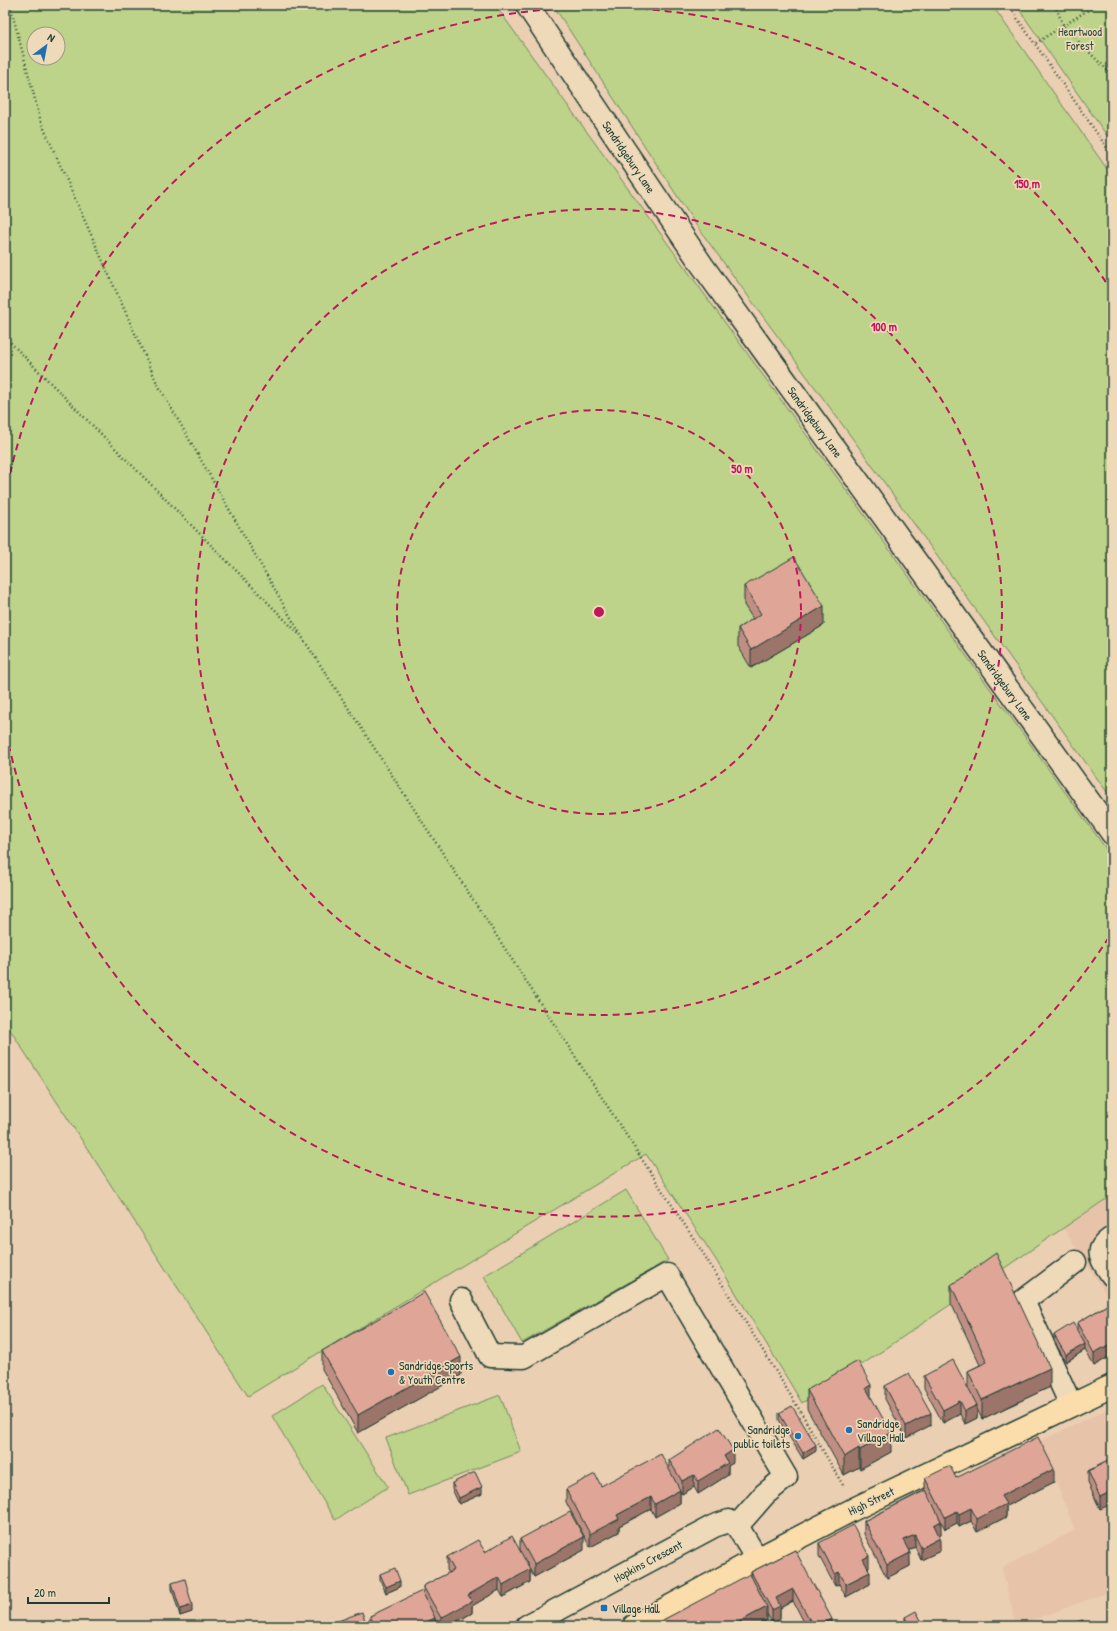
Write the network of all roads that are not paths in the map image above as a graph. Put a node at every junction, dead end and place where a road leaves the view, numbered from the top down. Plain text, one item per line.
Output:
1 (527, 5) edge
2 (1112, 833) edge
3 (1112, 1238) edge
4 (1075, 1262) dead end
5 (1112, 1275) edge
6 (461, 1300) dead end
7 (1112, 1386) edge
8 (1072, 1405) junction
9 (736, 1526) junction
10 (757, 1559) junction
11 (527, 1626) edge
12 (634, 1626) edge

1 - 2 street, Sandridgebury Lane
3 - 5 street
4 - 8 street
6 - 9 street
7 - 8 main road, High Street
8 - 10 main road, High Street
9 - 10 street
9 - 11 street, Hopkins Crescent
10 - 12 main road, High Street

